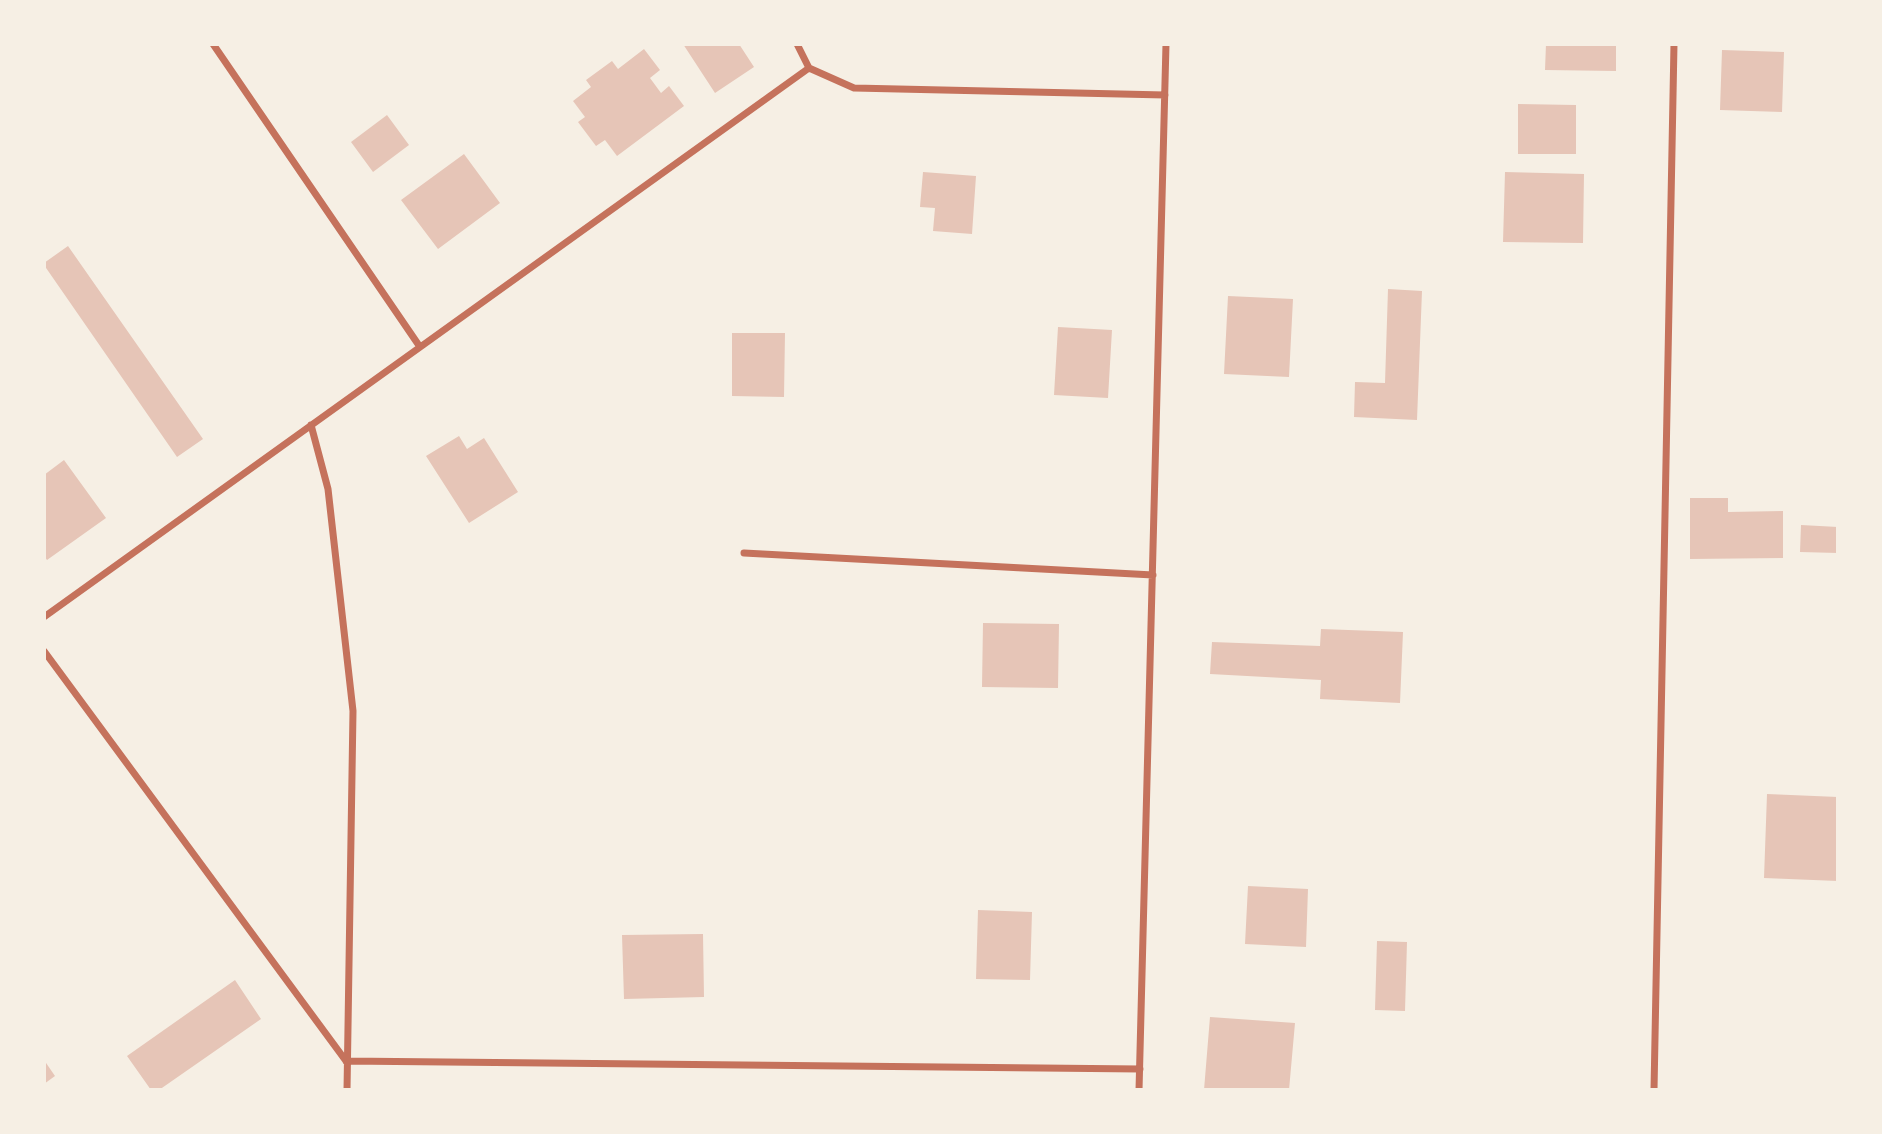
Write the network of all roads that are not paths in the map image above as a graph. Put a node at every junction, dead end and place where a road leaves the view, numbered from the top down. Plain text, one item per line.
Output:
1 (214, 44) edge
2 (797, 44) edge
3 (1166, 44) edge
4 (1674, 44) edge
5 (809, 68) junction
6 (1165, 95) junction
7 (420, 347) junction
8 (311, 425) junction
9 (744, 553) dead end
10 (1153, 575) junction
11 (44, 617) edge
12 (44, 651) edge
13 (346, 1061) junction
14 (1140, 1069) junction
15 (347, 1090) edge
16 (1139, 1090) edge
17 (1654, 1090) edge

1 - 7 street
2 - 5 street
3 - 6 street
4 - 17 street
5 - 6 street
5 - 7 street
6 - 10 street
7 - 8 street
8 - 11 street
8 - 13 street
9 - 10 street
10 - 14 street
12 - 13 street
13 - 14 street
13 - 15 street
14 - 16 street

